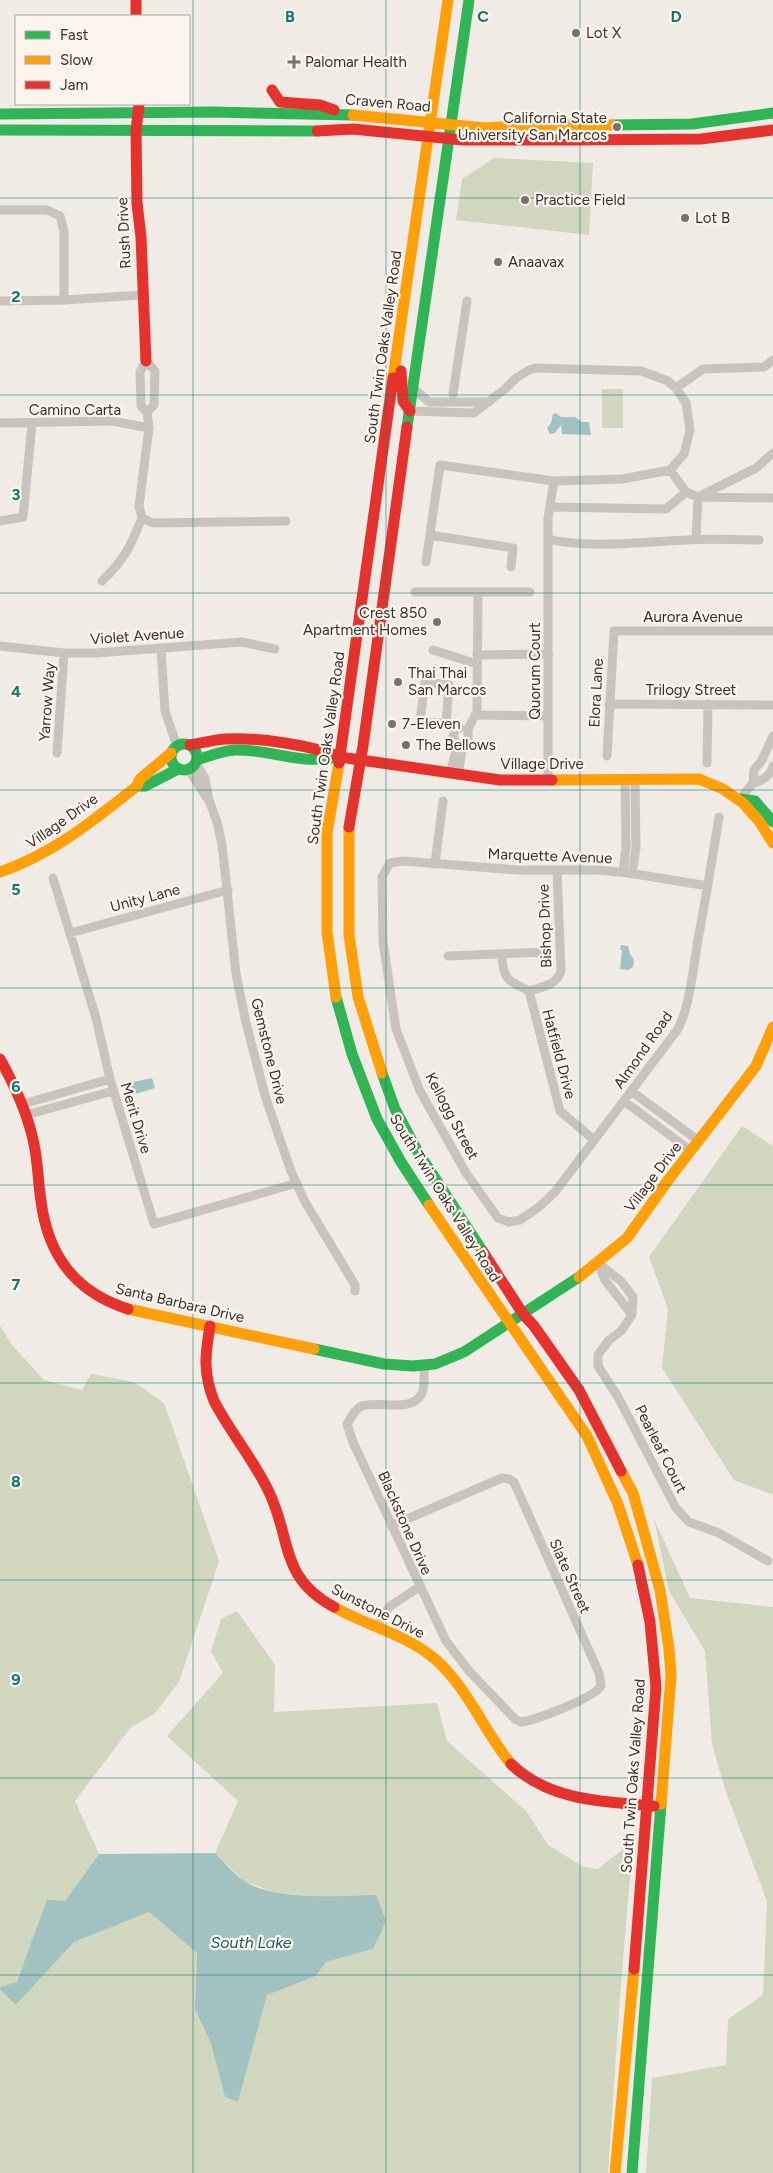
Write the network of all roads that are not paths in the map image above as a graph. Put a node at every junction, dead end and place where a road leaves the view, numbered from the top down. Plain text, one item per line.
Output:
1 (136, 0) edge
2 (448, 0) edge
3 (470, 0) edge
4 (136, 15) edge
5 (272, 90) dead end
6 (139, 108) edge
7 (773, 113) edge
8 (0, 114) edge
9 (343, 114) junction
10 (431, 122) junction
11 (452, 124) junction
12 (0, 130) edge
13 (773, 130) edge
14 (136, 131) junction
15 (428, 138) junction
16 (450, 139) junction
17 (0, 210) edge
18 (142, 295) junction
19 (64, 300) junction
20 (0, 301) edge
21 (467, 301) dead end
22 (398, 348) junction
23 (773, 360) edge
24 (146, 361) junction
25 (413, 388) junction
26 (676, 388) junction
27 (140, 393) junction
28 (154, 393) junction
29 (453, 394) dead end
30 (489, 402) junction
31 (410, 411) junction
32 (147, 412) junction
33 (0, 424) edge
34 (32, 424) junction
35 (149, 428) junction
36 (773, 453) edge
37 (670, 470) junction
38 (554, 481) junction
39 (686, 492) junction
40 (698, 498) junction
41 (773, 498) edge
42 (550, 507) junction
43 (142, 518) junction
44 (0, 521) edge
45 (286, 521) dead end
46 (430, 535) junction
47 (548, 539) junction
48 (696, 539) junction
49 (759, 540) dead end
50 (426, 562) dead end
51 (511, 567) dead end
52 (102, 581) dead end
53 (415, 592) dead end
54 (478, 592) junction
55 (530, 592) dead end
56 (614, 631) joint
57 (773, 631) edge
58 (0, 646) edge
59 (161, 648) junction
60 (275, 648) dead end
61 (433, 650) dead end
62 (64, 653) junction
63 (549, 654) junction
64 (477, 659) junction
65 (609, 704) junction
66 (708, 704) junction
67 (773, 704) edge
68 (475, 715) junction
69 (548, 716) junction
70 (446, 724) junction
71 (456, 728) junction
72 (468, 729) junction
73 (773, 736) edge
74 (190, 745) junction
75 (174, 750) junction
76 (57, 753) dead end
77 (607, 756) dead end
78 (340, 757) junction
79 (361, 759) junction
80 (762, 760) junction
81 (707, 763) dead end
82 (773, 765) edge
83 (190, 766) junction
84 (454, 774) junction
85 (548, 779) junction
86 (630, 779) junction
87 (753, 783) junction
88 (137, 786) junction
89 (740, 799) junction
90 (443, 801) dead end
91 (719, 818) dead end
92 (773, 822) edge
93 (773, 843) edge
94 (390, 863) joint
95 (435, 864) junction
96 (557, 870) junction
97 (0, 872) edge
98 (622, 872) junction
99 (632, 874) junction
100 (53, 878) dead end
101 (708, 886) junction
102 (228, 890) junction
103 (70, 933) junction
104 (548, 952) dead end
105 (502, 954) junction
106 (448, 956) dead end
107 (529, 991) junction
108 (773, 1026) edge
109 (0, 1058) edge
110 (110, 1079) junction
111 (87, 1086) junction
112 (113, 1091) junction
113 (631, 1091) junction
114 (90, 1097) junction
115 (624, 1101) junction
116 (24, 1109) junction
117 (592, 1139) junction
118 (699, 1141) junction
119 (691, 1151) junction
120 (297, 1183) junction
121 (509, 1222) joint
122 (598, 1263) junction
123 (626, 1289) junction
124 (355, 1291) dead end
125 (618, 1296) junction
126 (524, 1314) junction
127 (632, 1315) junction
128 (508, 1324) junction
129 (210, 1326) junction
130 (424, 1366) junction
131 (391, 1526) junction
132 (768, 1561) dead end
133 (419, 1587) junction
134 (376, 1627) junction
135 (515, 1719) joint
136 (647, 1806) junction
137 (661, 1807) junction
138 (615, 2173) edge
139 (632, 2173) edge

1 - 4 main road
2 - 10 main road, South Twin Oaks Valley Road
3 - 11 main road, South Twin Oaks Valley Road
5 - 9 main road
6 - 8 main road, Craven Road
6 - 9 main road, Craven Road
6 - 14 main road, Rush Drive
7 - 11 main road, Craven Road
9 - 10 main road, Craven Road
10 - 11 main road, Craven Road
10 - 15 main road, South Twin Oaks Valley Road
11 - 16 main road, South Twin Oaks Valley Road
12 - 14 main road, Craven Road
13 - 16 main road, Craven Road
14 - 15 main road, Craven Road
14 - 18 main road, Rush Drive
15 - 16 main road, Craven Road
15 - 22 main road, South Twin Oaks Valley Road
16 - 25 main road, South Twin Oaks Valley Road
17 - 19 street
18 - 19 street
18 - 24 main road, Rush Drive
19 - 20 street
21 - 29 street
22 - 31 main road
22 - 78 main road, South Twin Oaks Valley Road
23 - 26 street
24 - 27 street, Rush Drive
24 - 28 street, Rush Drive
25 - 30 street
25 - 31 main road, South Twin Oaks Valley Road
26 - 30 street
26 - 37 street
27 - 28 street
27 - 32 street, Rush Drive
28 - 32 street, Rush Drive
30 - 31 street
31 - 79 main road, South Twin Oaks Valley Road
32 - 35 street, Rush Drive
33 - 34 street, Camino Carta
34 - 35 street, Camino Carta
34 - 44 street
35 - 43 street, Rush Drive
36 - 40 street
37 - 38 street
37 - 39 street
38 - 42 street, Quorum Court
38 - 46 street
39 - 40 street
39 - 42 street
40 - 41 street
40 - 48 street
42 - 47 street, Quorum Court
43 - 45 street
43 - 52 street
46 - 50 street
46 - 51 street
47 - 48 street
47 - 63 street, Quorum Court
48 - 49 street
53 - 54 street
54 - 55 street
54 - 64 street
56 - 57 street, Aurora Avenue
56 - 65 street, Elora Lane
58 - 62 street, Violet Avenue
59 - 60 street, Violet Avenue
59 - 62 street, Violet Avenue
59 - 75 street
61 - 64 street
62 - 76 street, Yarrow Way
63 - 64 street
63 - 69 street, Quorum Court
64 - 68 street
65 - 66 street, Trilogy Street
65 - 77 street, Elora Lane
66 - 67 street, Trilogy Street
66 - 81 street
68 - 69 street
68 - 72 street
69 - 85 street, Quorum Court
70 - 70 street
70 - 71 street
71 - 72 street
71 - 84 street
72 - 84 street
73 - 80 street
74 - 75 main road, Village Drive
74 - 78 main road, Village Drive
74 - 83 main road
75 - 83 main road
75 - 88 main road, Village Drive
78 - 79 main road, Village Drive
78 - 83 main road, Village Drive
78 - 128 main road, South Twin Oaks Valley Road
79 - 84 main road, Village Drive
79 - 126 main road, South Twin Oaks Valley Road
80 - 82 street
80 - 87 street
82 - 87 street
83 - 88 main road, Village Drive
83 - 102 street, Gemstone Drive
84 - 85 main road, Village Drive
85 - 86 main road, Village Drive
86 - 89 main road, Village Drive
86 - 98 street
86 - 99 street
87 - 89 street
88 - 97 main road, Village Drive
89 - 92 main road, Village Drive
89 - 93 main road, Village Drive
90 - 95 street
91 - 101 street, Almond Road
94 - 95 street, Marquette Avenue
94 - 121 street, Kellogg Street
95 - 96 street, Marquette Avenue
96 - 98 street, Marquette Avenue
96 - 107 street, Bishop Drive
98 - 99 street, Marquette Avenue
99 - 101 street, Marquette Avenue
100 - 103 street, Merit Drive
101 - 113 street, Almond Road
102 - 103 street, Unity Lane
102 - 120 street, Gemstone Drive
103 - 110 street, Merit Drive
104 - 105 street
105 - 106 street
105 - 107 street
107 - 117 street, Hatfield Drive
108 - 118 main road, Village Drive
109 - 116 main road, Santa Barbara Drive
110 - 111 street
110 - 112 street, Merit Drive
111 - 114 street
111 - 116 street
112 - 114 street
112 - 120 street, Merit Drive
113 - 115 street, Almond Road
113 - 118 street
114 - 116 street
115 - 117 street, Almond Road
115 - 119 street
116 - 129 main road, Santa Barbara Drive
117 - 121 street, Almond Road
118 - 119 main road, Village Drive
119 - 122 main road, Village Drive
120 - 124 street, Gemstone Drive
122 - 123 street
122 - 125 street
122 - 126 main road, Village Drive
123 - 125 street
123 - 127 street
125 - 127 street
126 - 128 main road, Village Drive
126 - 137 main road, South Twin Oaks Valley Road
127 - 132 street, Pearleaf Court
128 - 130 main road, Santa Barbara Drive
128 - 136 main road, South Twin Oaks Valley Road
129 - 130 main road, Santa Barbara Drive
129 - 134 main road, Sunstone Drive
130 - 131 street, Blackstone Drive
131 - 133 street, Blackstone Drive
131 - 135 street, Slate Street
133 - 134 street
133 - 135 street, Blackstone Drive
134 - 136 main road, Sunstone Drive
136 - 137 main road, Sunstone Drive
136 - 138 main road, South Twin Oaks Valley Road
137 - 139 main road, South Twin Oaks Valley Road

